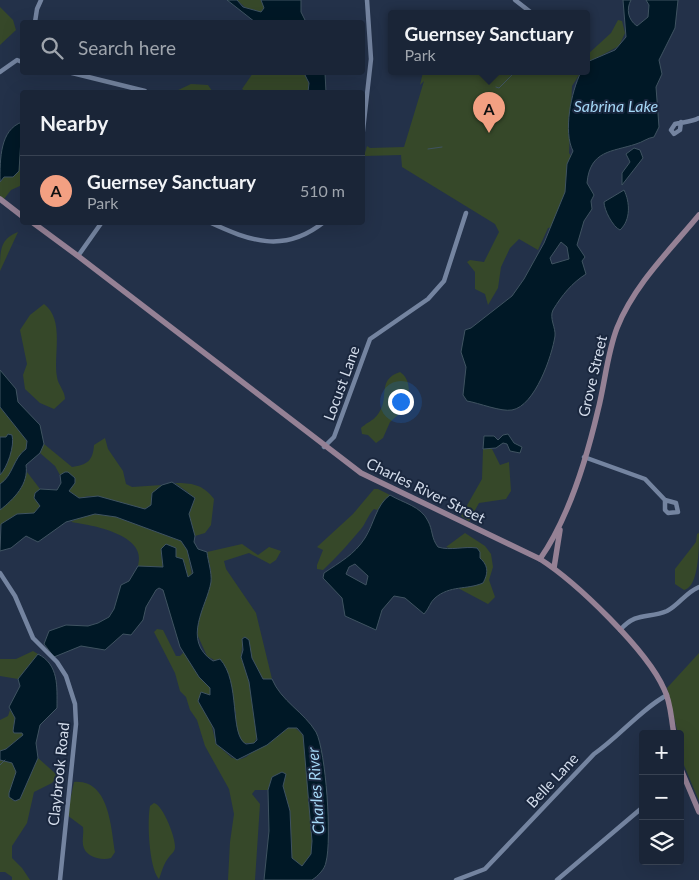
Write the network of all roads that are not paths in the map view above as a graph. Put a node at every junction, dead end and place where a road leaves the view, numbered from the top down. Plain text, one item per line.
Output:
1 (41, 0) edge
2 (367, 0) edge
3 (515, 0) edge
4 (528, 10) edge
5 (35, 20) edge
6 (20, 61) edge
7 (0, 72) edge
8 (80, 75) edge
9 (141, 90) edge
10 (365, 112) edge
11 (699, 118) edge
12 (681, 122) dead end
13 (0, 199) edge
14 (466, 213) dead end
15 (20, 214) edge
16 (699, 215) edge
17 (36, 225) edge
18 (100, 225) edge
19 (216, 225) edge
20 (319, 225) edge
21 (78, 256) junction
22 (324, 447) junction
23 (584, 457) junction
24 (665, 500) dead end
25 (560, 527) junction
26 (540, 559) junction
27 (554, 568) junction
28 (0, 573) edge
29 (699, 587) edge
30 (620, 630) junction
31 (667, 695) junction
32 (673, 730) edge
33 (682, 775) edge
34 (639, 810) edge
35 (699, 812) edge
36 (60, 880) edge
37 (456, 880) edge
38 (557, 880) edge

1 - 5 street
2 - 10 street
3 - 4 street
6 - 7 street
8 - 9 street
11 - 12 street
13 - 15 street
14 - 22 street, Locust Lane
16 - 23 street, Grove Street
17 - 21 street, Charles River Street
18 - 21 street
19 - 20 street
21 - 22 street, Charles River Street
22 - 26 street, Charles River Street
23 - 24 street
23 - 25 street, Grove Street
25 - 26 street, Grove Street
25 - 27 street
26 - 27 street, Charles River Street
27 - 30 street, Charles River Street
28 - 36 street, Claybrook Road
29 - 30 street
30 - 31 street, Charles River Street
31 - 32 street, Charles River Street
31 - 37 street, Belle Lane
33 - 35 street
34 - 38 street

